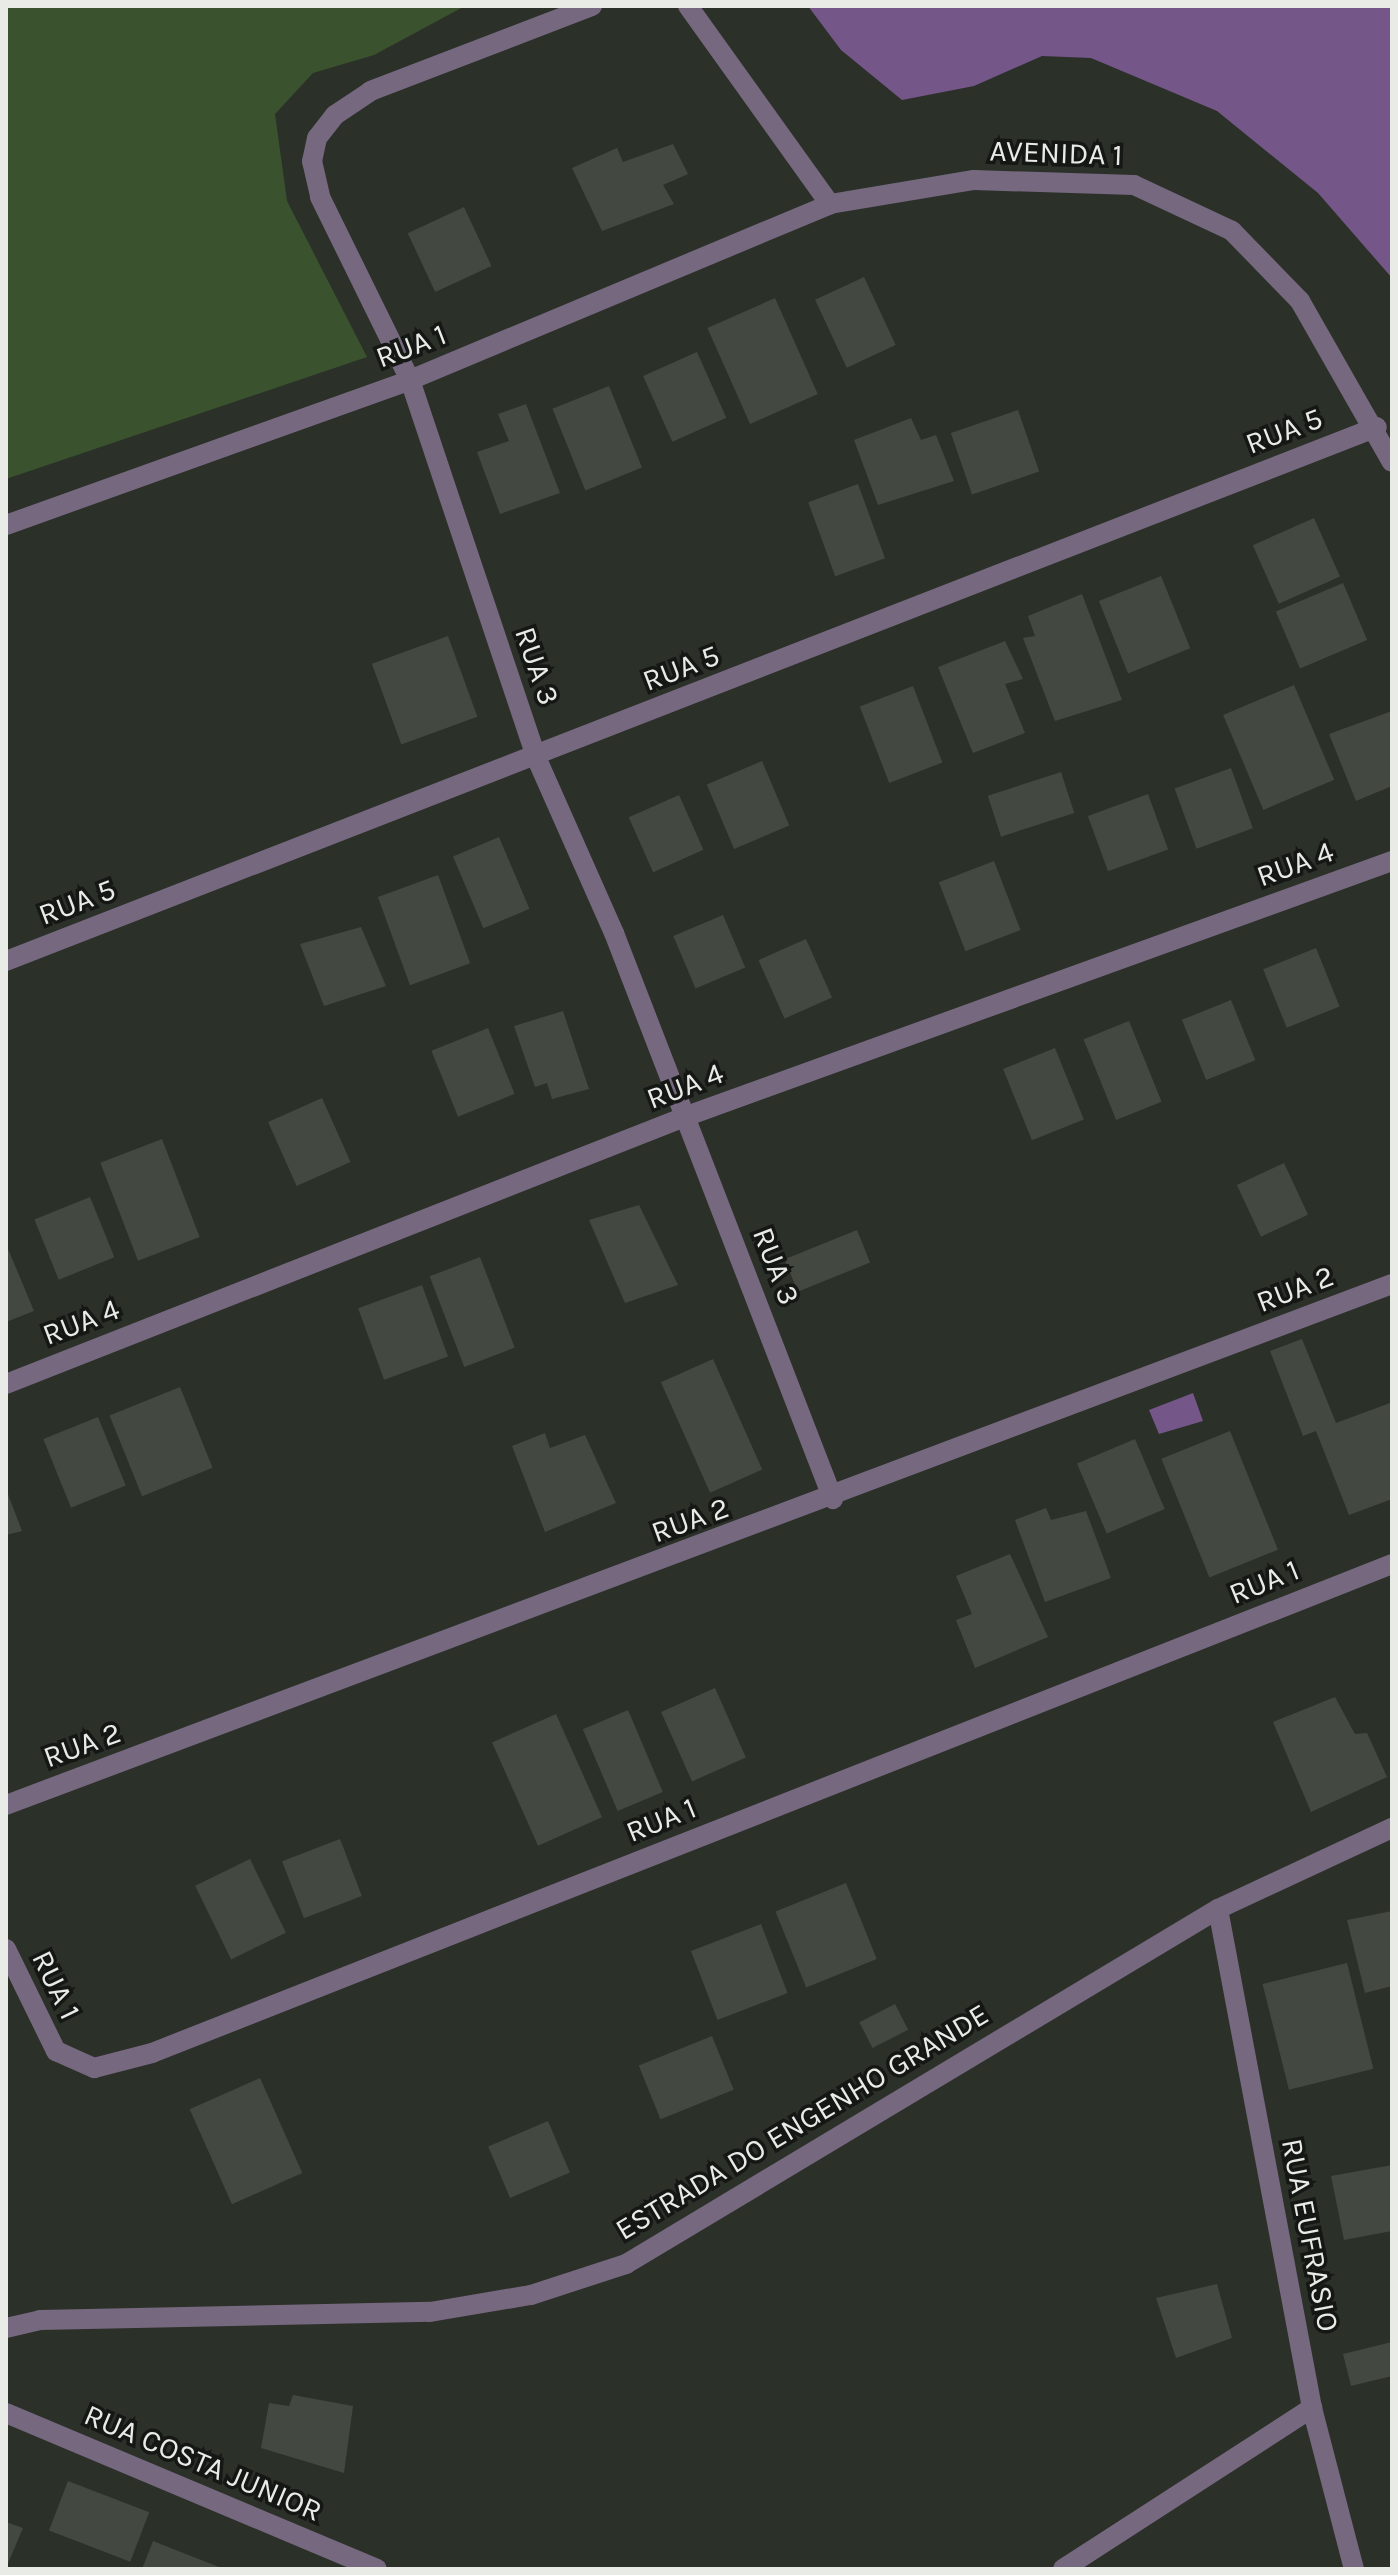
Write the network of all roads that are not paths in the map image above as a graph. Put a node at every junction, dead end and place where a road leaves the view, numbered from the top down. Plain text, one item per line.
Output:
1 (592, 6) edge
2 (688, 6) edge
3 (830, 204) junction
4 (410, 380) junction
5 (1377, 427) junction
6 (1392, 462) edge
7 (6, 525) edge
8 (536, 757) junction
9 (1392, 861) edge
10 (6, 961) edge
11 (687, 1116) junction
12 (1392, 1284) edge
13 (6, 1384) edge
14 (833, 1499) junction
15 (1392, 1564) edge
16 (6, 1805) edge
17 (1392, 1828) edge
18 (1218, 1909) junction
19 (6, 1949) edge
20 (6, 2328) edge
21 (1312, 2408) junction
22 (6, 2413) edge
23 (377, 2569) edge
24 (1063, 2569) edge
25 (1354, 2569) edge

1 - 4 street, RUA 3
2 - 3 street
3 - 4 street, RUA 1
3 - 5 street, AVENIDA 1
4 - 7 street, RUA 1
4 - 8 street, RUA 3
5 - 6 street, AVENIDA 1
5 - 8 street, RUA 5
8 - 10 street, RUA 5
8 - 11 street, RUA 3
9 - 11 street, RUA 4
11 - 13 street, RUA 4
11 - 14 street, RUA 3
12 - 14 street, RUA 2
14 - 16 street, RUA 2
15 - 19 street, RUA 1
17 - 18 street, ESTRADA DO ENGENHO GRANDE
18 - 20 street, ESTRADA DO ENGENHO GRANDE
18 - 21 street, RUA EUFRASIO
21 - 24 street
21 - 25 street, RUA EUFRASIO
22 - 23 street, RUA COSTA JUNIOR

